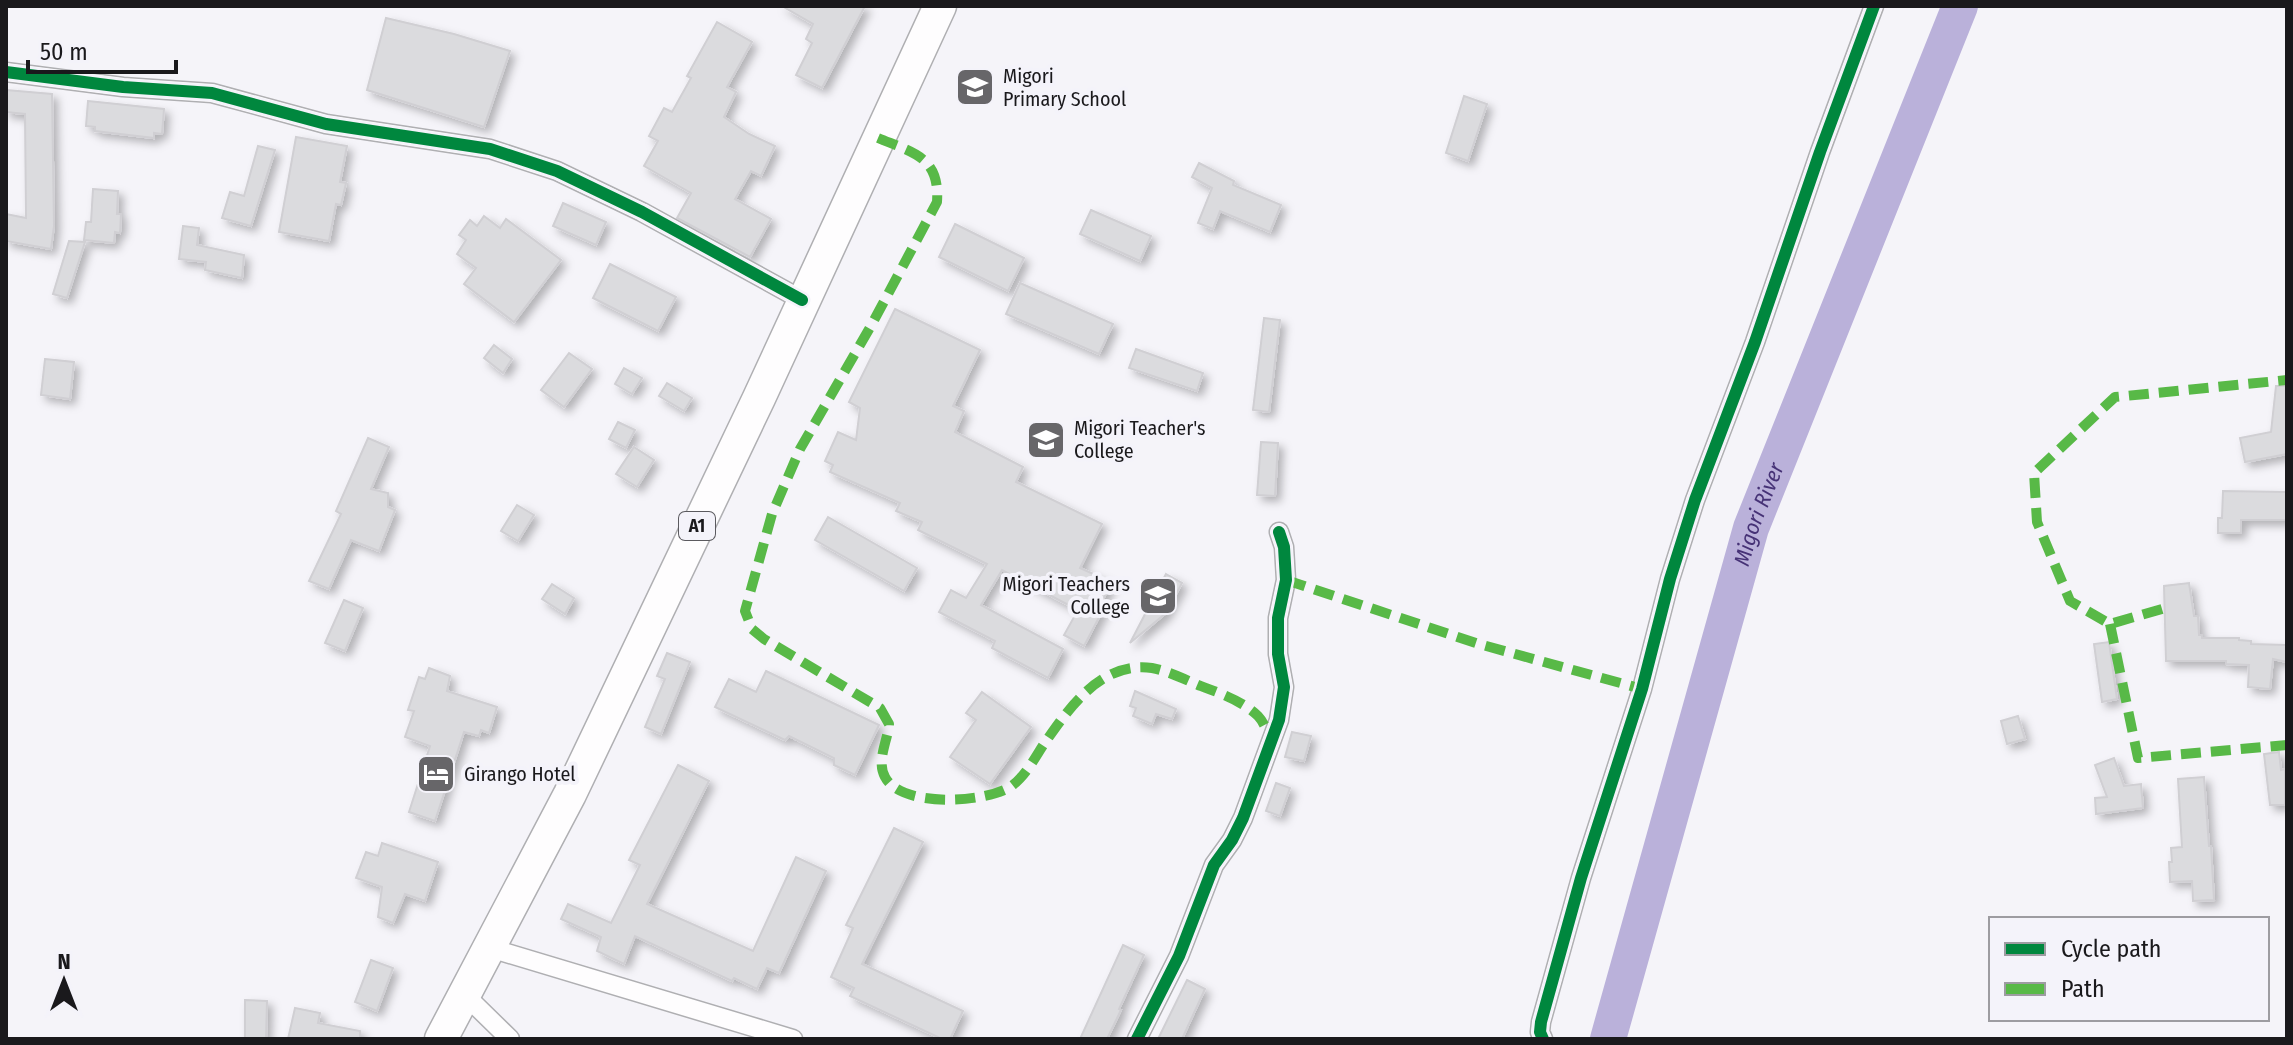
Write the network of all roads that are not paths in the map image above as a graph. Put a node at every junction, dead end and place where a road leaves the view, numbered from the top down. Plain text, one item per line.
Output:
1 (940, 6) edge
2 (1874, 6) edge
3 (6, 72) edge
4 (802, 300) junction
5 (1279, 532) dead end
6 (490, 948) junction
7 (466, 996) junction
8 (441, 1039) edge
9 (510, 1039) edge
10 (793, 1039) edge
11 (1137, 1039) edge
12 (1543, 1039) edge

1 - 4 highway, A1
2 - 12 street
3 - 4 street
4 - 6 highway, A1
5 - 11 street
6 - 7 highway, A1
6 - 10 street
7 - 8 highway, A1
7 - 9 street

